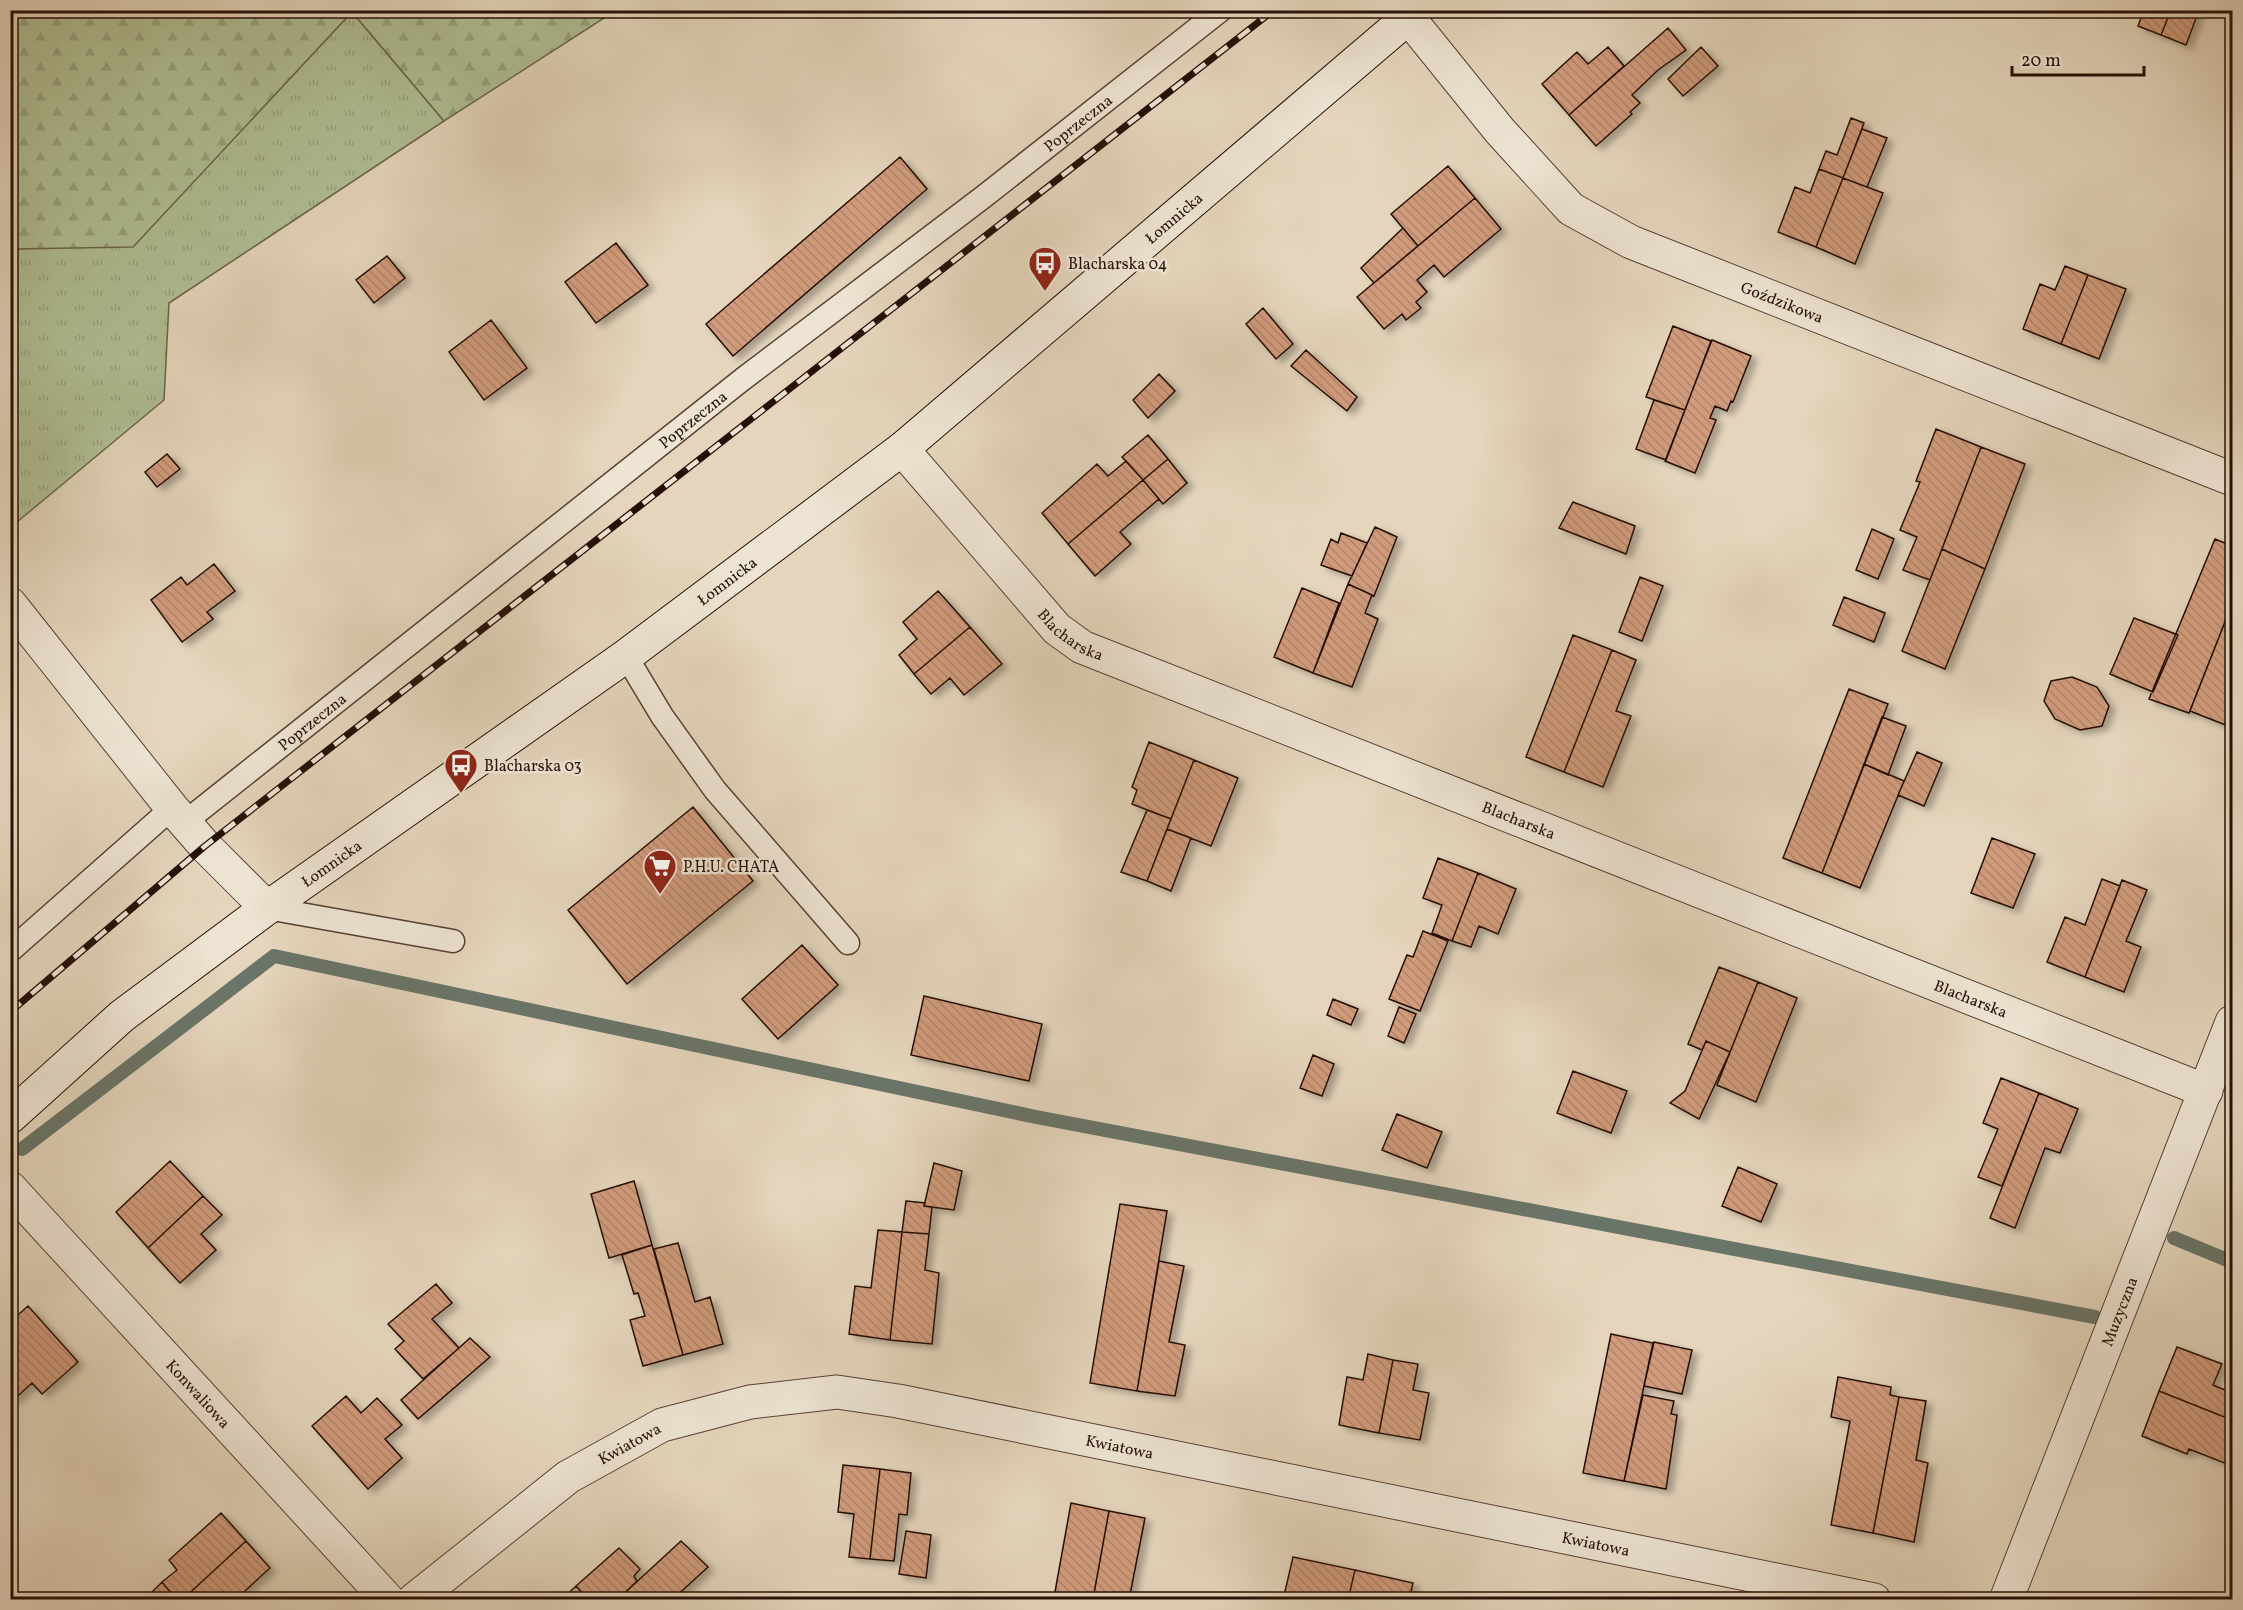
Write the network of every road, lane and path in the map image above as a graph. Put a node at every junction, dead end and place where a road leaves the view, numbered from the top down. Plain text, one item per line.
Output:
1 (1221, 10) edge
2 (1412, 14) edge
3 (902, 449) junction
4 (2232, 479) edge
5 (10, 604) edge
6 (626, 656) junction
7 (178, 815) junction
8 (267, 908) junction
9 (453, 941) dead end
10 (848, 944) dead end
11 (10, 951) edge
12 (2232, 1022) edge
13 (2206, 1091) junction
14 (10, 1117) edge
15 (10, 1188) edge
16 (388, 1599) edge
17 (414, 1599) edge
18 (1874, 1599) edge
19 (2006, 1599) edge

1 - 7 lane, Poprzeczna
2 - 3 street, Łomnicka
2 - 4 street, Goździkowa
3 - 6 street, Łomnicka
3 - 13 street, Blacharska
5 - 7 street
6 - 8 street, Łomnicka
6 - 10 lane
7 - 8 street
7 - 11 lane, Poprzeczna
8 - 9 lane
8 - 14 street, Łomnicka
12 - 13 street, Muzyczna
13 - 19 street, Muzyczna
15 - 16 street, Konwaliowa
17 - 18 street, Kwiatowa

